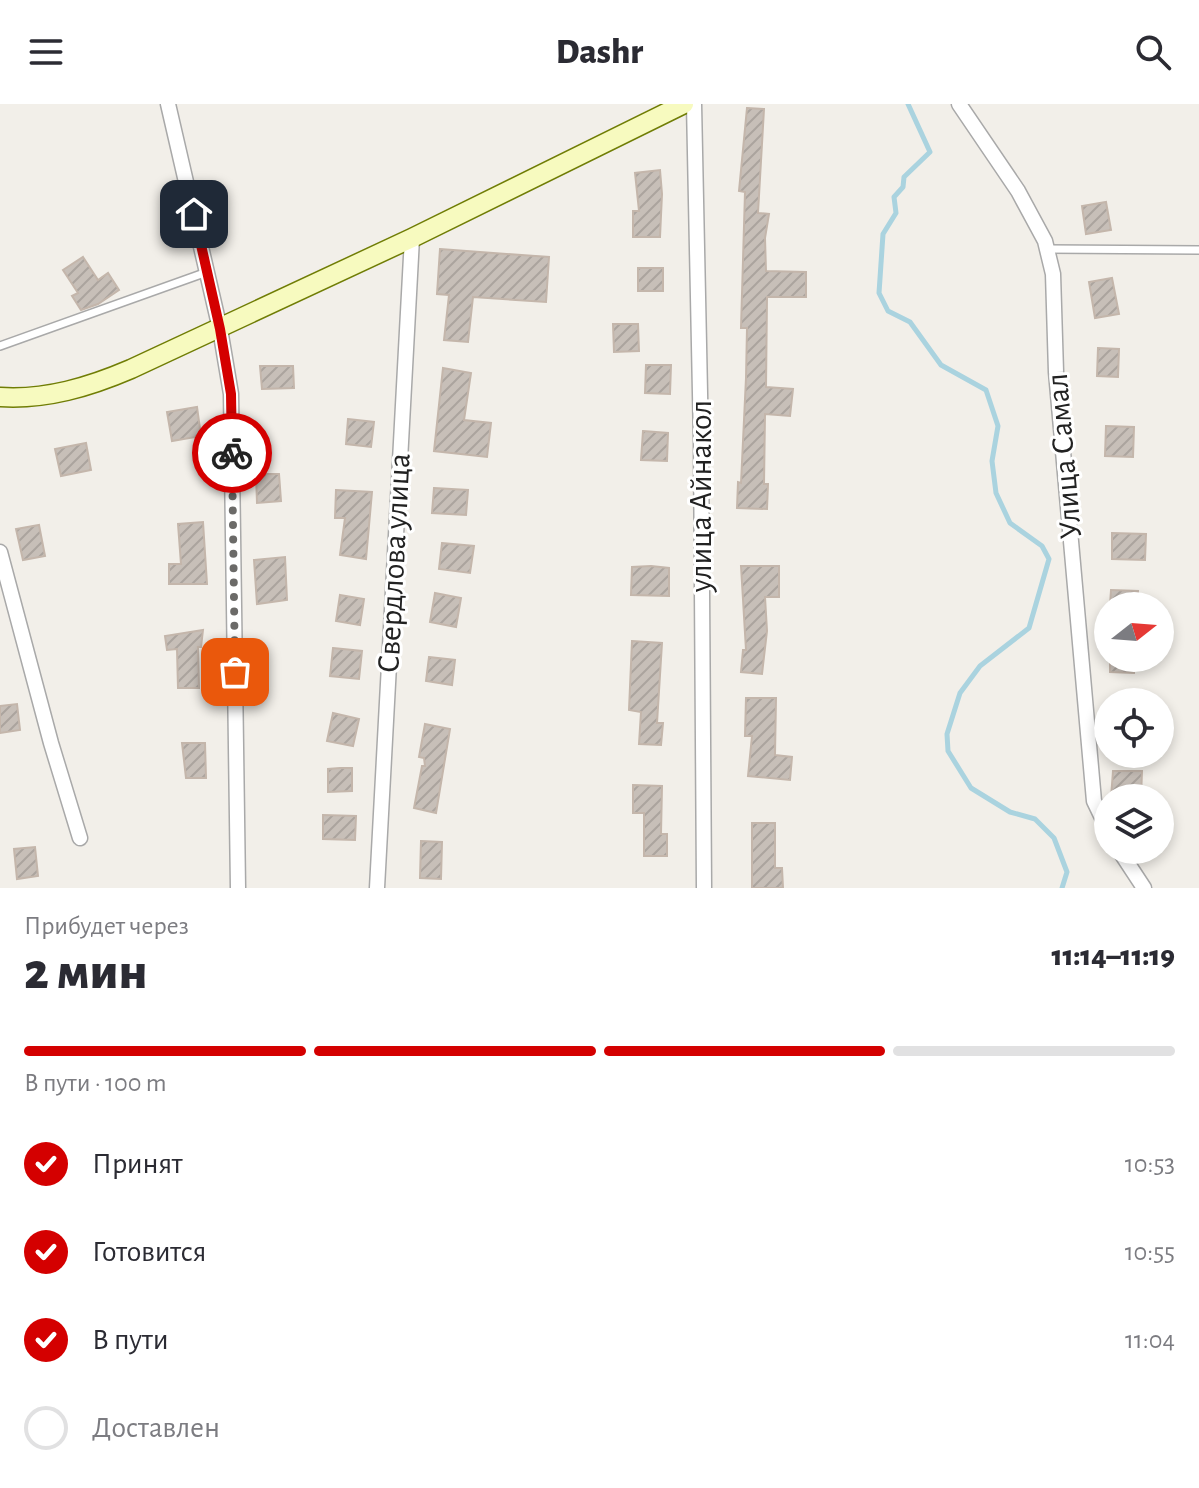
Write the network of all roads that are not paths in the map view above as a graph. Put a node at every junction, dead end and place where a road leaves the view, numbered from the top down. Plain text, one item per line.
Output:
1 (168, 104) edge
2 (684, 104) edge
3 (694, 104) edge
4 (959, 104) edge
5 (412, 238) junction
6 (1047, 249) junction
7 (1199, 250) edge
8 (207, 272) junction
9 (220, 329) junction
10 (0, 346) edge
11 (0, 397) edge
12 (0, 552) edge
13 (1094, 801) edge
14 (80, 838) dead end
15 (1128, 864) edge
16 (238, 888) edge
17 (377, 888) edge
18 (704, 888) edge
19 (1144, 888) edge

1 - 8 street
2 - 5 main road
3 - 18 street, улица Айнакол
4 - 6 street, Улица Самал
5 - 9 main road
5 - 17 street, Свердлова улица
6 - 7 lane
6 - 13 street, Улица Самал
8 - 9 street
8 - 10 lane
9 - 11 main road
9 - 16 street
12 - 14 street
15 - 19 street

